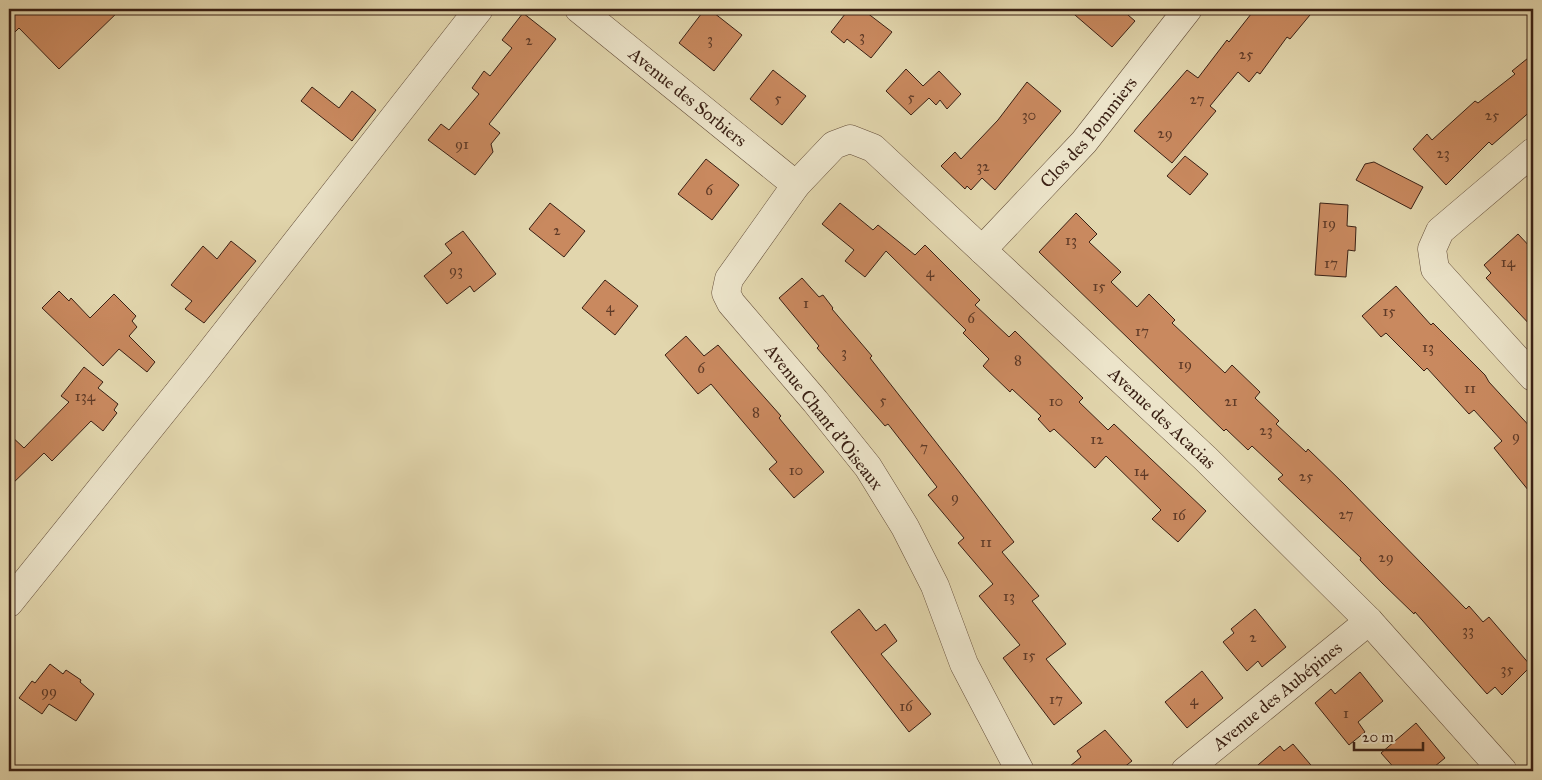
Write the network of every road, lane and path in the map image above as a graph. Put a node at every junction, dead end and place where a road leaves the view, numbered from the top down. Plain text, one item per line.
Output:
1 (479, 9) edge
2 (579, 9) edge
3 (1188, 9) edge
4 (1533, 152) edge
5 (796, 185) junction
6 (982, 250) junction
7 (1533, 377) edge
8 (9, 603) edge
9 (1369, 621) junction
10 (1020, 771) edge
11 (1185, 771) edge
12 (1503, 771) edge

1 - 8 street
2 - 5 street, Avenue des Sorbiers
3 - 6 street, Clos des Pommiers
4 - 7 street
5 - 6 street, Avenue des Acacias
5 - 10 street, Avenue Chant d'Oiseaux
6 - 9 street, Avenue des Acacias
9 - 11 street, Avenue des Aubépines
9 - 12 street, Avenue des Acacias

